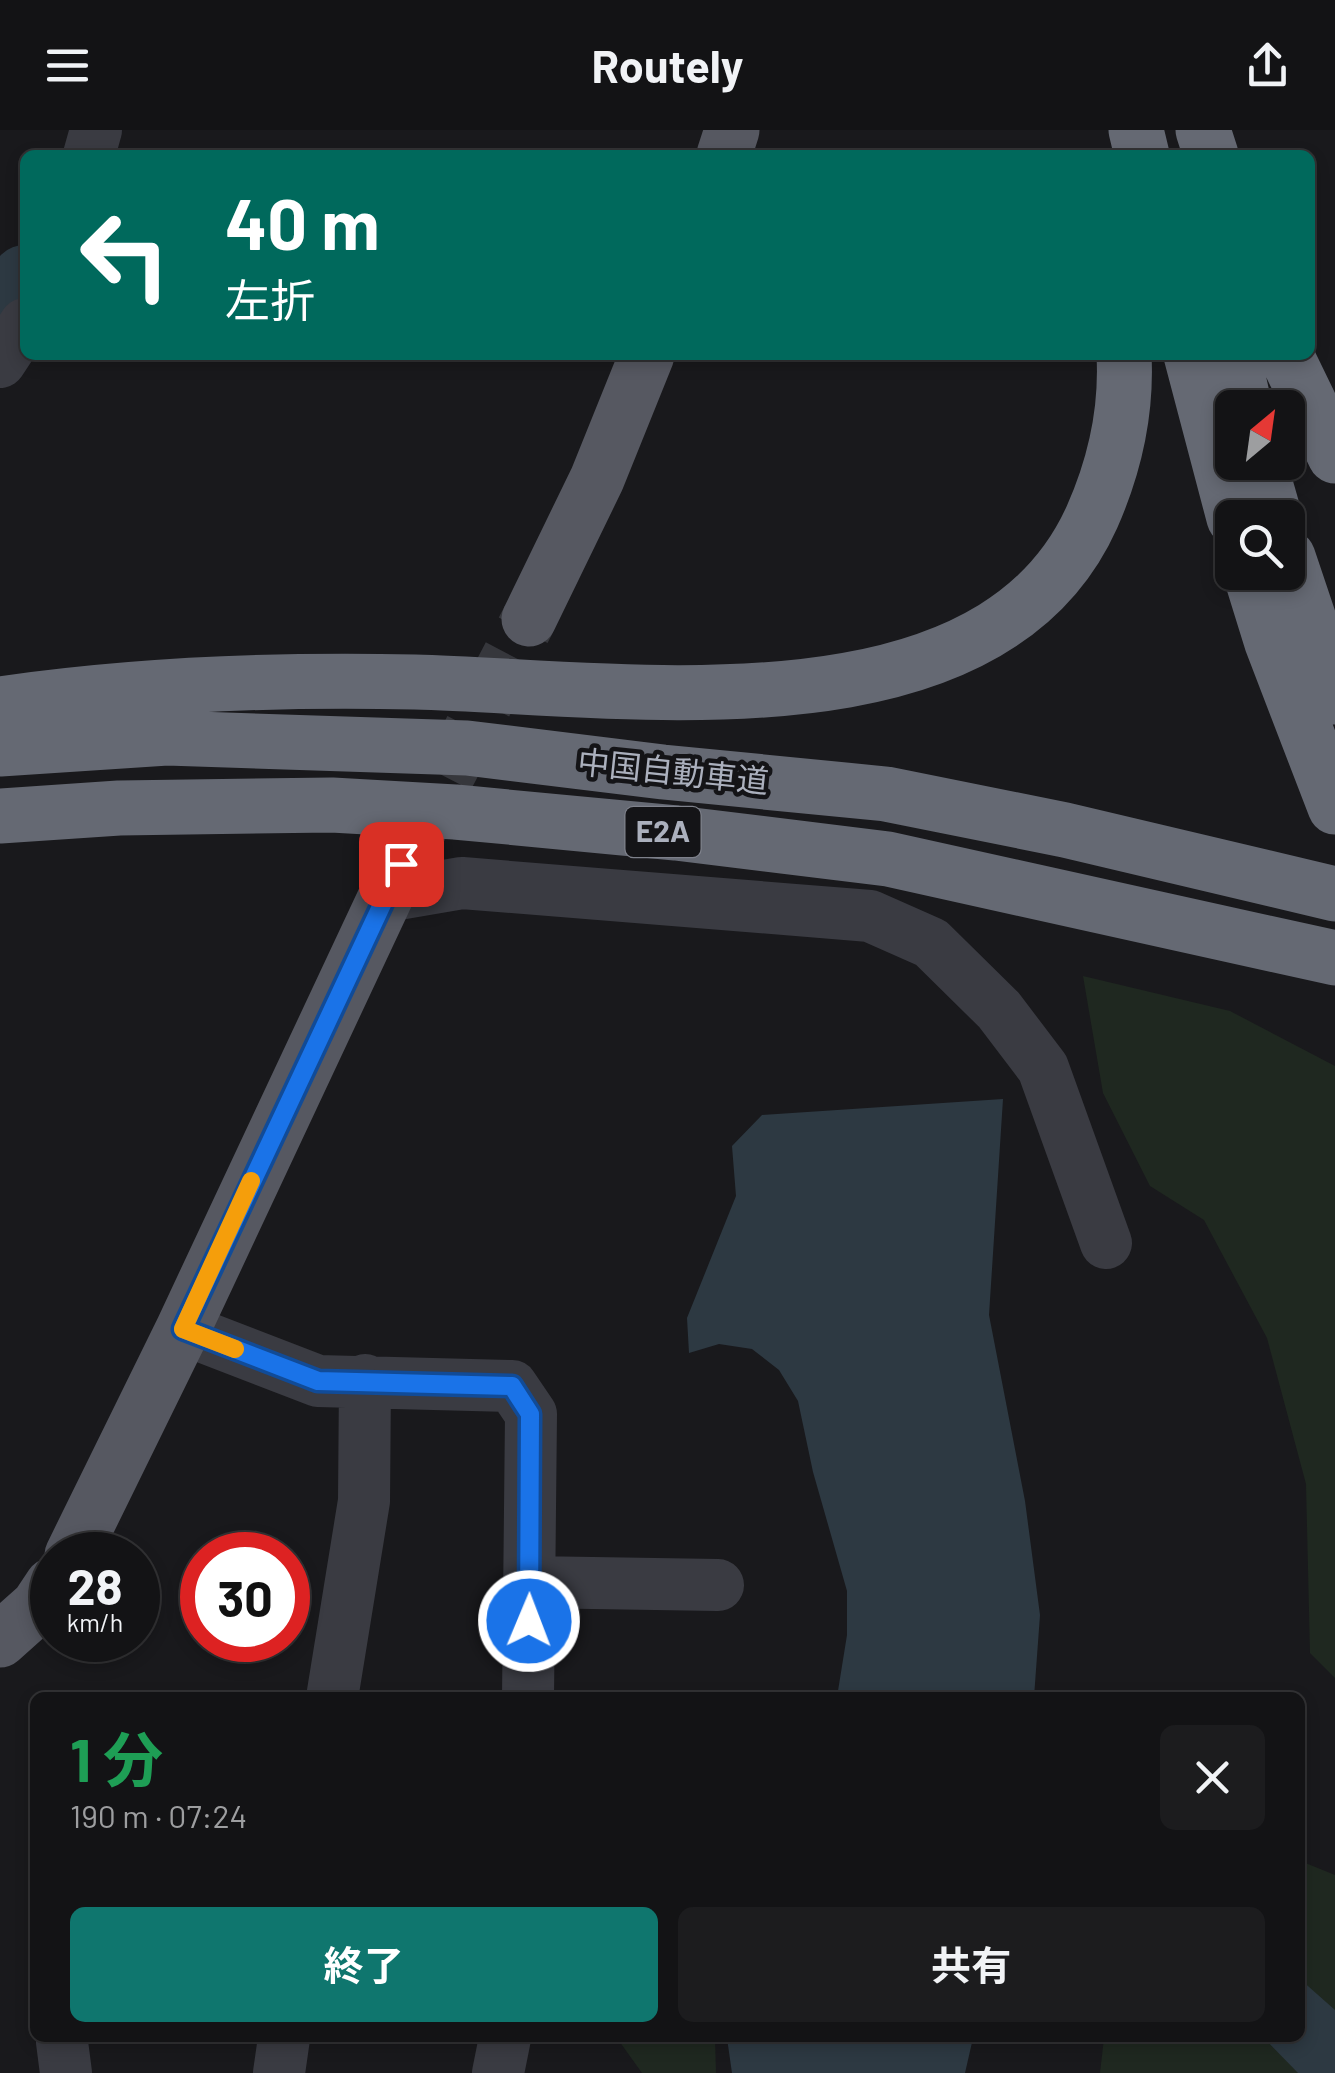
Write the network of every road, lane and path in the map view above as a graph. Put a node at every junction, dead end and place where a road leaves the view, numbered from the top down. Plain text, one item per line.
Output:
1 (20, 332) edge
2 (645, 360) edge
3 (1124, 360) edge
4 (1192, 360) edge
5 (1234, 360) edge
6 (1288, 360) edge
7 (0, 362) edge
8 (1242, 390) edge
9 (1335, 456) edge
10 (1229, 500) edge
11 (1256, 590) edge
12 (1299, 590) edge
13 (529, 618) tunnel mouth
14 (1335, 697) edge
15 (0, 704) edge
16 (0, 749) edge
17 (1335, 807) edge
18 (0, 816) edge
19 (393, 880) joint
20 (1312, 888) edge
21 (1325, 955) edge
22 (1106, 1242) dead end
23 (183, 1329) junction
24 (365, 1380) junction
25 (83, 1532) edge
26 (530, 1582) junction
27 (718, 1585) dead end
28 (30, 1613) edge
29 (0, 1640) edge
30 (333, 1692) edge
31 (528, 1692) edge
32 (283, 2042) edge
33 (505, 2042) edge
34 (279, 2073) edge
35 (498, 2073) edge

1 - 7 street
2 - 13 main road
3 - 15 highway
4 - 10 highway
5 - 8 highway
6 - 9 highway
11 - 17 highway
12 - 14 highway
16 - 20 highway, 中国自動車道 / E2A
18 - 21 highway, 中国自動車道 / E2A
19 - 22 street
19 - 23 main road
23 - 24 street
23 - 25 main road
24 - 26 street
24 - 30 street
26 - 27 street
26 - 31 street
28 - 29 main road
32 - 34 street
33 - 35 street

